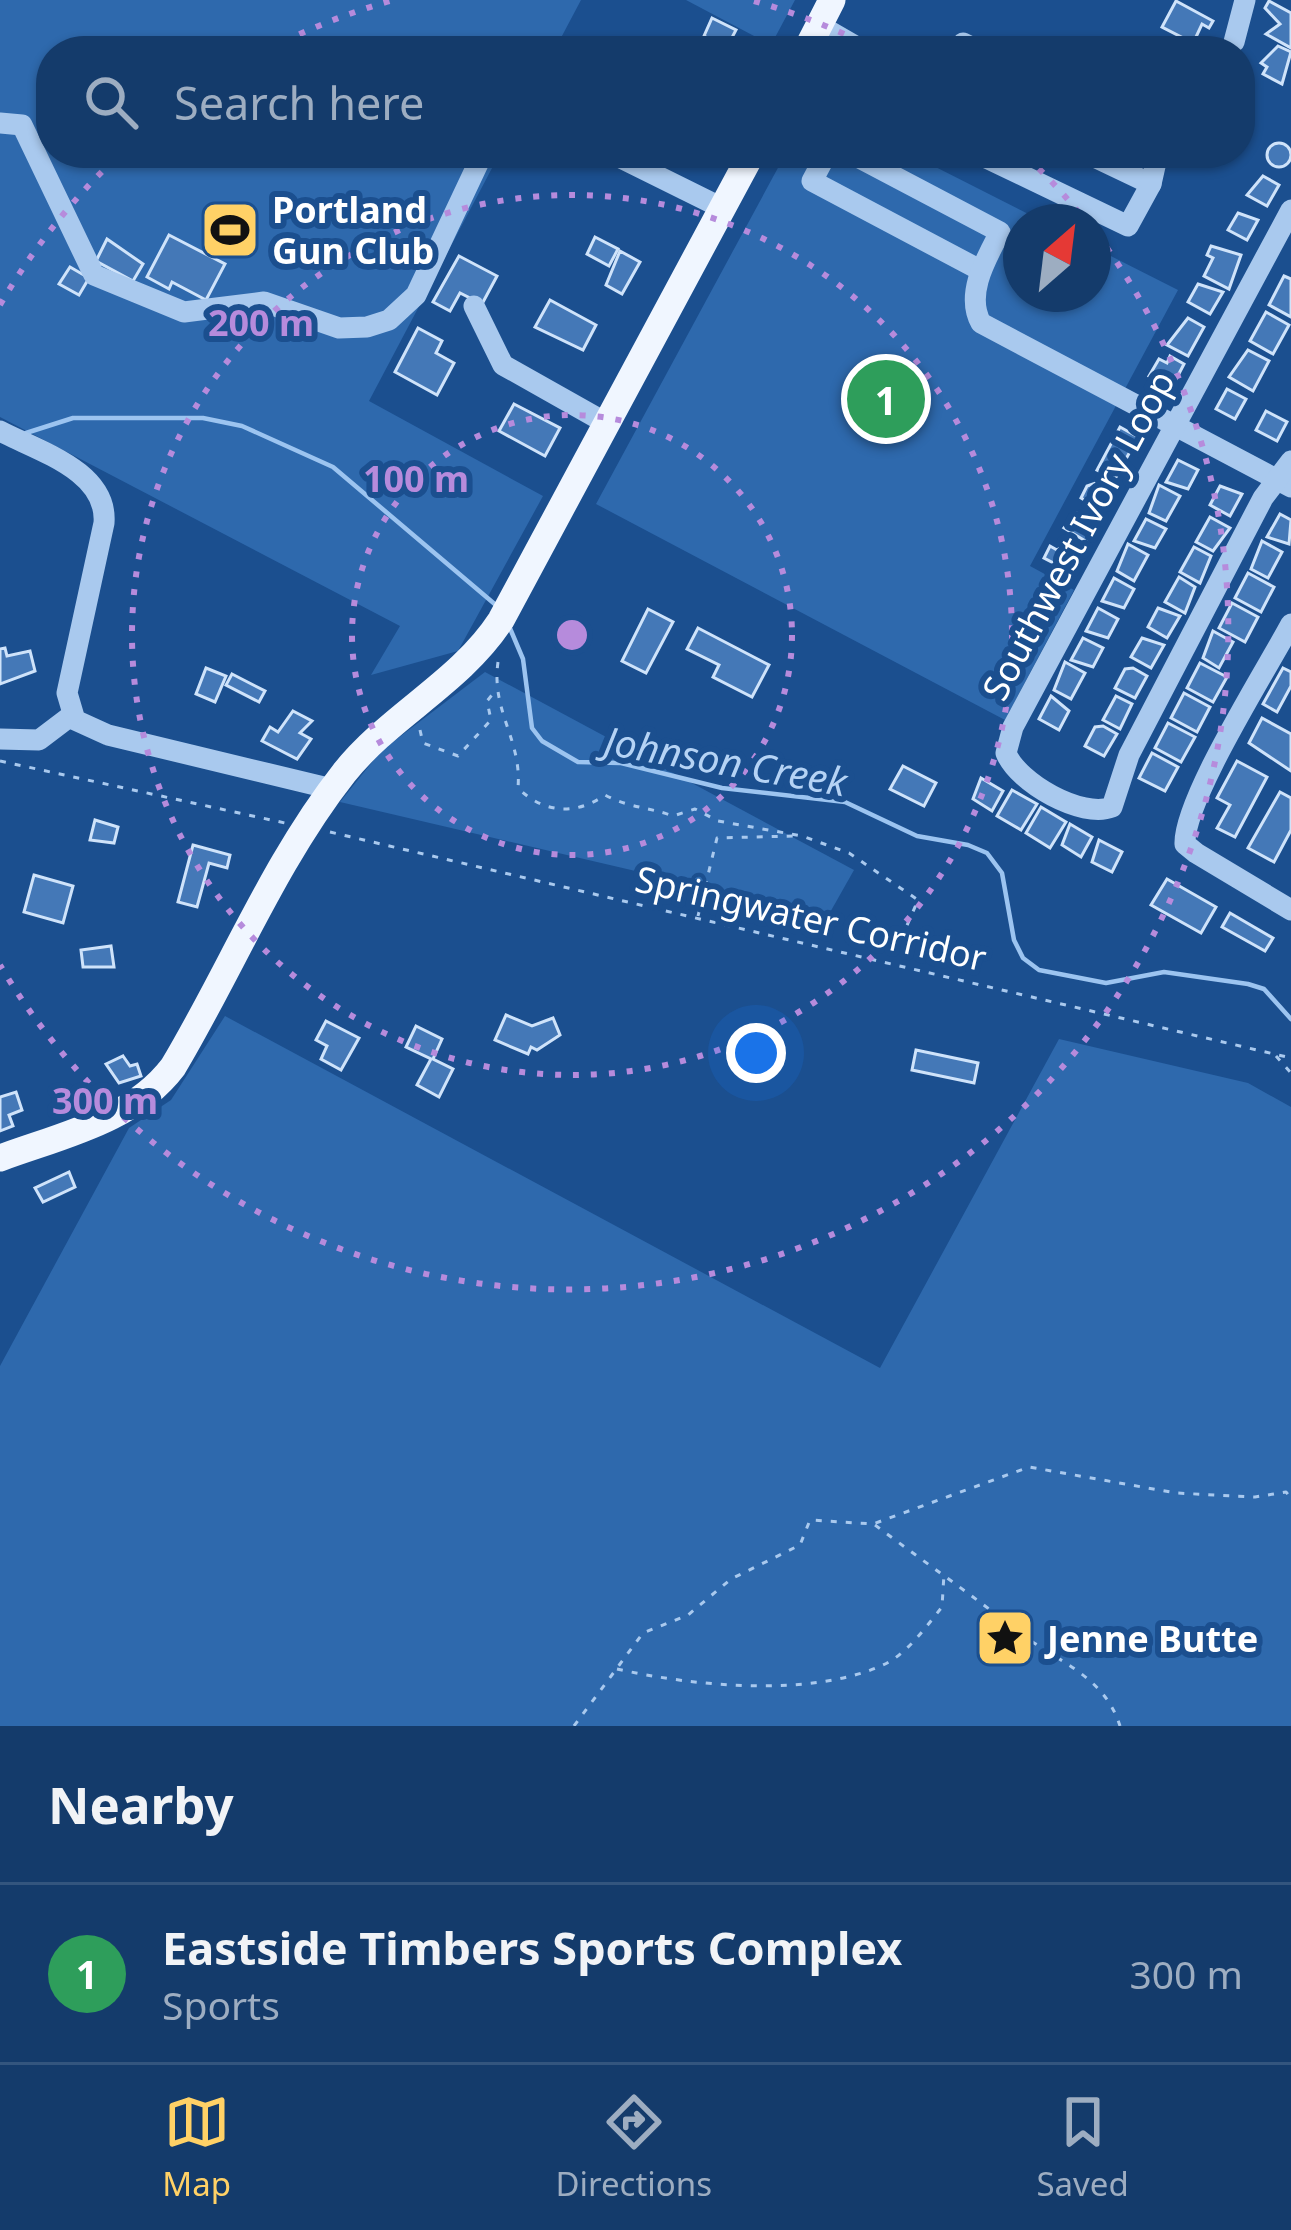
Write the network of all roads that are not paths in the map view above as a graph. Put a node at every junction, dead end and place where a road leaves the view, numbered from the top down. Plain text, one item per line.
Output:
1 (1245, 0) edge
2 (1236, 36) edge
3 (0, 123) edge
4 (36, 154) edge
5 (43, 168) edge
6 (477, 168) edge
7 (641, 168) edge
8 (744, 168) edge
9 (819, 168) edge
10 (878, 168) edge
11 (1007, 168) edge
12 (1117, 168) edge
13 (1155, 168) edge
14 (1151, 184) junction
15 (722, 208) junction
16 (1291, 210) edge
17 (980, 270) junction
18 (474, 306) dead end
19 (606, 423) junction
20 (1175, 425) junction
21 (0, 430) edge
22 (1291, 460) edge
23 (1284, 484) edge
24 (1291, 624) edge
25 (72, 715) junction
26 (0, 740) edge
27 (332, 788) junction
28 (1291, 910) edge
29 (0, 1158) edge

1 - 2 street
3 - 4 street
5 - 6 street
7 - 15 street
8 - 15 main road
9 - 17 street
10 - 17 street
11 - 14 street
12 - 14 street
13 - 14 street
15 - 19 main road
16 - 20 street, Southwest Ivory Loop
17 - 20 street
18 - 19 street
19 - 27 main road
20 - 23 street
20 - 23 street, Southwest Ivory Loop
21 - 25 street
22 - 23 street, Southwest Ivory Loop
24 - 28 street
25 - 26 street
25 - 27 street
27 - 29 main road

